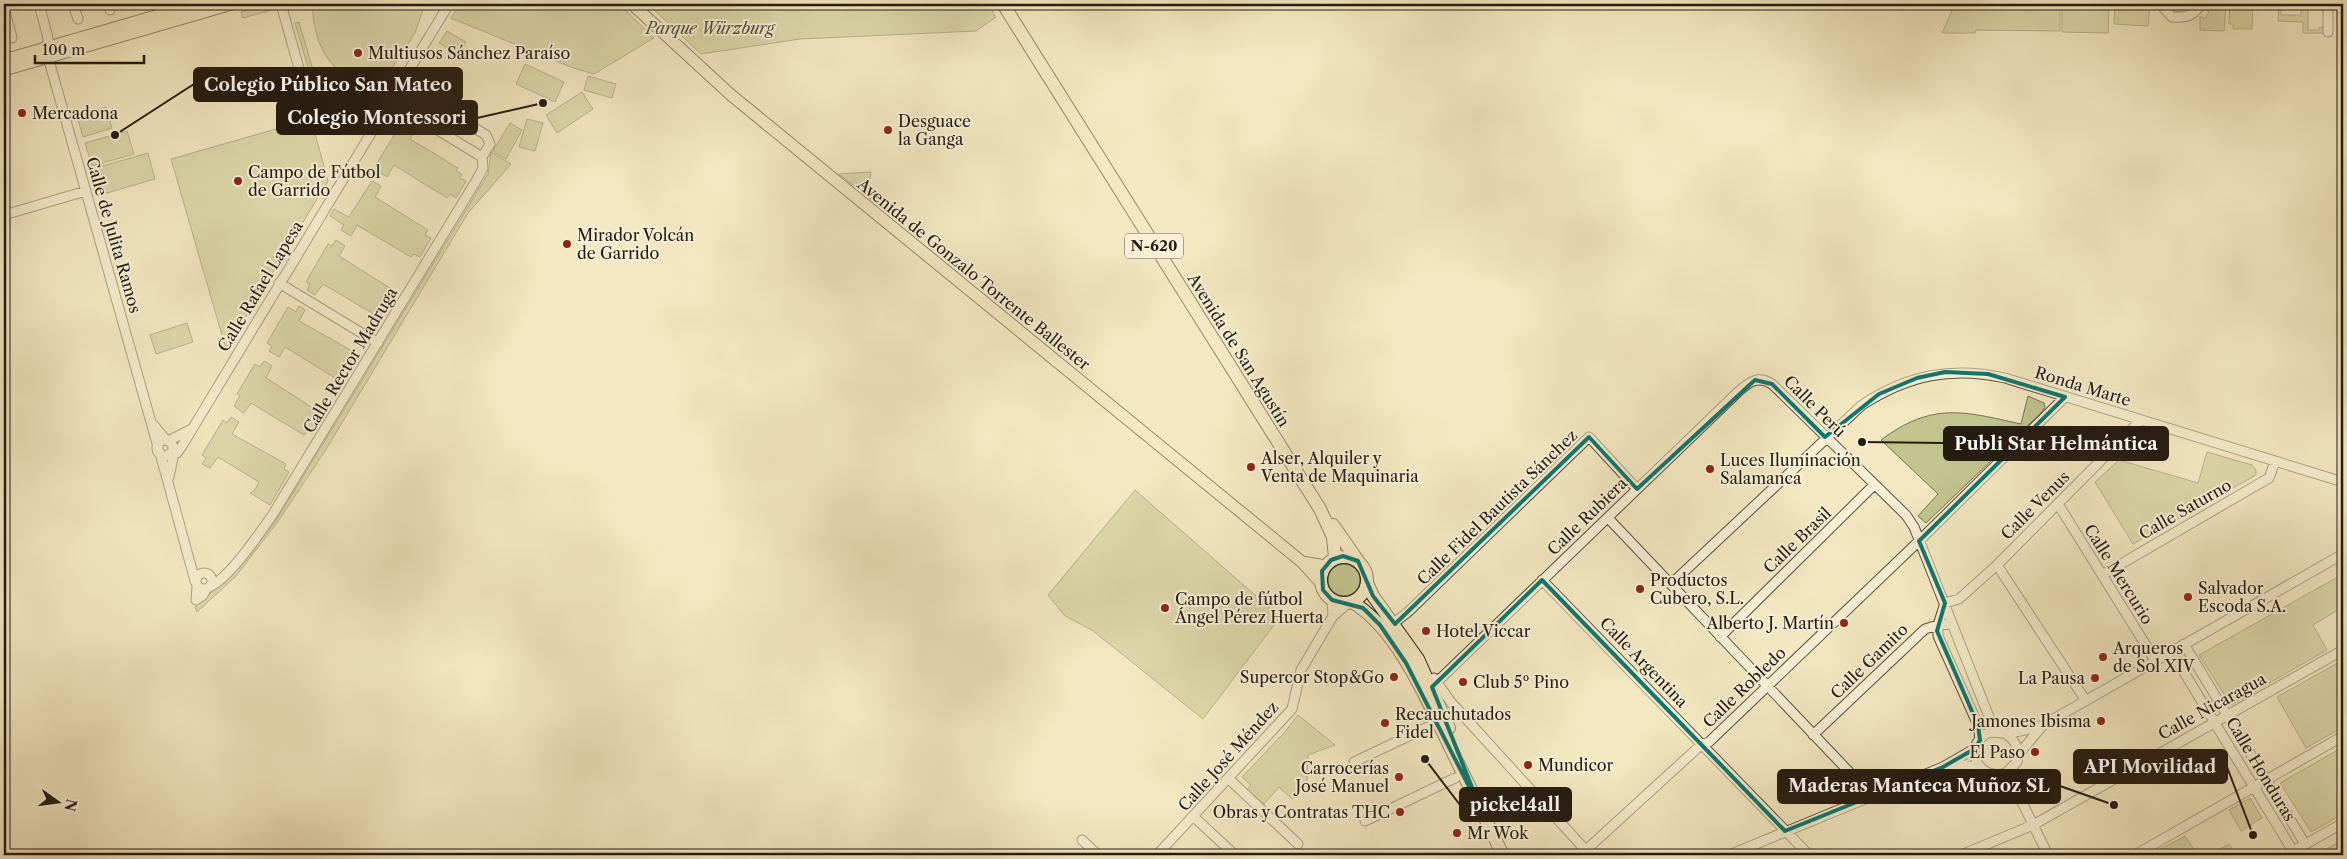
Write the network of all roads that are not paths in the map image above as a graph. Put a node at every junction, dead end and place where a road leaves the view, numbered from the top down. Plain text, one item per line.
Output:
1 (39, 4) edge
2 (73, 4) edge
3 (197, 4) edge
4 (232, 4) edge
5 (281, 4) edge
6 (448, 4) edge
7 (632, 4) edge
8 (1003, 4) edge
9 (2160, 4) edge
10 (2201, 4) edge
11 (2328, 4) edge
12 (4, 8) edge
13 (180, 10) edge
14 (78, 19) dead end
15 (2328, 32) dead end
16 (12, 38) dead end
17 (48, 52) junction
18 (4, 60) edge
19 (4, 70) edge
20 (401, 83) junction
21 (390, 100) junction
22 (309, 104) dead end
23 (482, 157) junction
24 (86, 191) junction
25 (4, 215) edge
26 (279, 283) junction
27 (378, 343) junction
28 (1762, 379) joint
29 (2065, 396) junction
30 (2141, 420) junction
31 (151, 422) junction
32 (191, 430) junction
33 (1825, 438) junction
34 (167, 440) junction
35 (166, 452) junction
36 (2275, 462) junction
37 (2343, 482) edge
38 (169, 483) junction
39 (1874, 486) junction
40 (1637, 490) junction
41 (2058, 504) junction
42 (1320, 509) junction
43 (1608, 518) junction
44 (1919, 540) junction
45 (2343, 554) edge
46 (1358, 561) junction
47 (1302, 562) junction
48 (1330, 562) junction
49 (1997, 565) junction
50 (2102, 575) junction
51 (1542, 580) junction
52 (203, 582) joint
53 (1321, 583) junction
54 (1367, 583) junction
55 (1671, 584) junction
56 (1332, 600) junction
57 (1350, 602) junction
58 (1945, 603) junction
59 (1333, 616) junction
60 (1394, 623) junction
61 (1952, 624) junction
62 (1938, 625) junction
63 (1720, 636) junction
64 (2184, 644) junction
65 (2343, 650) edge
66 (2171, 651) junction
67 (2155, 660) junction
68 (1422, 666) junction
69 (1438, 681) junction
70 (1766, 686) junction
71 (2086, 700) junction
72 (2227, 715) junction
73 (2214, 722) junction
74 (1434, 724) dead end
75 (2043, 725) junction
76 (2004, 733) junction
77 (1813, 735) junction
78 (2343, 736) edge
79 (1702, 744) junction
80 (1978, 744) junction
81 (2019, 754) junction
82 (1354, 762) dead end
83 (1943, 767) junction
84 (1980, 768) junction
85 (2012, 770) junction
86 (2000, 775) junction
87 (1456, 778) dead end
88 (1229, 779) junction
89 (2266, 780) junction
90 (2014, 784) junction
91 (2254, 787) junction
92 (1872, 796) junction
93 (1481, 810) junction
94 (1194, 817) junction
95 (1365, 821) dead end
96 (2343, 823) edge
97 (2033, 825) junction
98 (1785, 831) junction
99 (1082, 840) dead end
100 (1298, 844) dead end
101 (2305, 844) junction
102 (1588, 853) edge
103 (2290, 853) edge
104 (1098, 855) edge
105 (1157, 855) edge
106 (1235, 855) edge
107 (1503, 855) edge
108 (1729, 855) edge
109 (1808, 855) edge
110 (1961, 855) edge
111 (2048, 855) edge
112 (2135, 855) edge

1 - 17 street, Calle de Julita Ramos
2 - 14 street
3 - 13 main road
4 - 13 main road
5 - 22 street
6 - 20 street, Calle Rafael Lapesa
7 - 47 main road, Avenida de Gonzalo Torrente Ballester
8 - 42 highway, Avenida de San Agustín / N-620
9 - 10 street
11 - 15 street
12 - 16 street
13 - 17 main road
17 - 18 main road
17 - 19 main road
17 - 24 street, Calle de Julita Ramos
20 - 21 street, Calle Rafael Lapesa
20 - 23 street, Calle Rector Madruga
21 - 23 street
21 - 26 street, Calle Rafael Lapesa
23 - 27 street, Calle Rector Madruga
24 - 25 street
24 - 31 street, Calle de Julita Ramos
26 - 27 street
26 - 32 street, Calle Rafael Lapesa
27 - 52 street, Calle Rector Madruga
28 - 33 street, Calle Perú
28 - 40 street, Calle Rubiera
29 - 30 street, Ronda Marte
29 - 33 street, Ronda Marte
29 - 44 street, Calle Robledo
30 - 36 street, Ronda Marte
30 - 41 street, Calle Venus
31 - 34 street, Calle de Julita Ramos
31 - 35 street, Calle de Julita Ramos
32 - 34 street
32 - 35 street, Calle Rafael Lapesa
33 - 39 street, Calle Perú
33 - 55 street, Ronda Marte
34 - 35 street
35 - 38 street, Calle de Julita Ramos
35 - 38 street, Calle de Julita Ramos
36 - 37 street, Ronda Marte
36 - 50 street, Calle Saturno
38 - 52 street, Calle de Julita Ramos
39 - 44 street, Calle Perú
39 - 63 street, Calle Brasil
40 - 43 street, Calle Rubiera
40 - 60 street, Calle Fidel Bautista Sánchez
41 - 49 street, Calle Venus
41 - 50 street, Calle Mercurio
42 - 46 highway, Avenida de San Agustín / N-620
42 - 48 highway, Avenida de San Agustín / N-620
43 - 51 street, Calle Rubiera
43 - 55 street
44 - 58 street, Calle Perú
44 - 70 street, Calle Robledo
45 - 64 street
46 - 48 highway
46 - 54 highway, N-620
47 - 48 main road, Avenida de Gonzalo Torrente Ballester
47 - 53 main road, Avenida de Gonzalo Torrente Ballester
48 - 53 highway, N-620
49 - 58 street, Calle Venus
49 - 71 street
50 - 67 street, Calle Mercurio
51 - 69 street, Calle Rubiera
51 - 79 street, Calle Argentina
53 - 56 highway
54 - 57 highway
54 - 60 highway
55 - 63 street
56 - 57 highway
56 - 59 street
57 - 59 street, Calle José Méndez
57 - 93 highway
58 - 61 street, Calle Perú
58 - 62 street
59 - 88 street, Calle José Méndez
60 - 68 highway
61 - 62 street, Calle Gamito
61 - 76 street, Calle Perú
62 - 77 street, Calle Gamito
62 - 80 street
63 - 70 street
64 - 66 street
64 - 72 street, Calle Honduras
65 - 72 street, Calle Nicaragua
66 - 67 street
66 - 73 street, Calle Honduras
67 - 71 street
68 - 69 street
68 - 93 highway
69 - 102 street
70 - 77 street
70 - 79 street, Calle Robledo
71 - 75 street
72 - 73 street, Calle Nicaragua
72 - 89 street, Calle Honduras
73 - 91 street, Calle Honduras
73 - 97 street, Calle Nicaragua
74 - 82 street
75 - 76 street
75 - 81 street
76 - 80 street
76 - 81 street
77 - 92 street
78 - 89 street
79 - 98 street, Calle Argentina
79 - 102 street, Calle Robledo
80 - 83 street
80 - 84 street
81 - 85 street
83 - 84 street
83 - 92 street
84 - 86 street
85 - 86 street
85 - 90 street
86 - 90 street
87 - 95 street
88 - 94 street, Calle José Méndez
88 - 100 street
89 - 91 street
89 - 101 street, Calle Honduras
90 - 97 street
91 - 103 street, Calle Honduras
91 - 112 street
92 - 98 street
93 - 107 highway
94 - 105 street, Calle José Méndez
94 - 106 street
96 - 101 street
97 - 110 street, Calle Nicaragua
97 - 111 street
98 - 108 street
98 - 109 street, Calle Argentina
99 - 104 street
101 - 103 street

